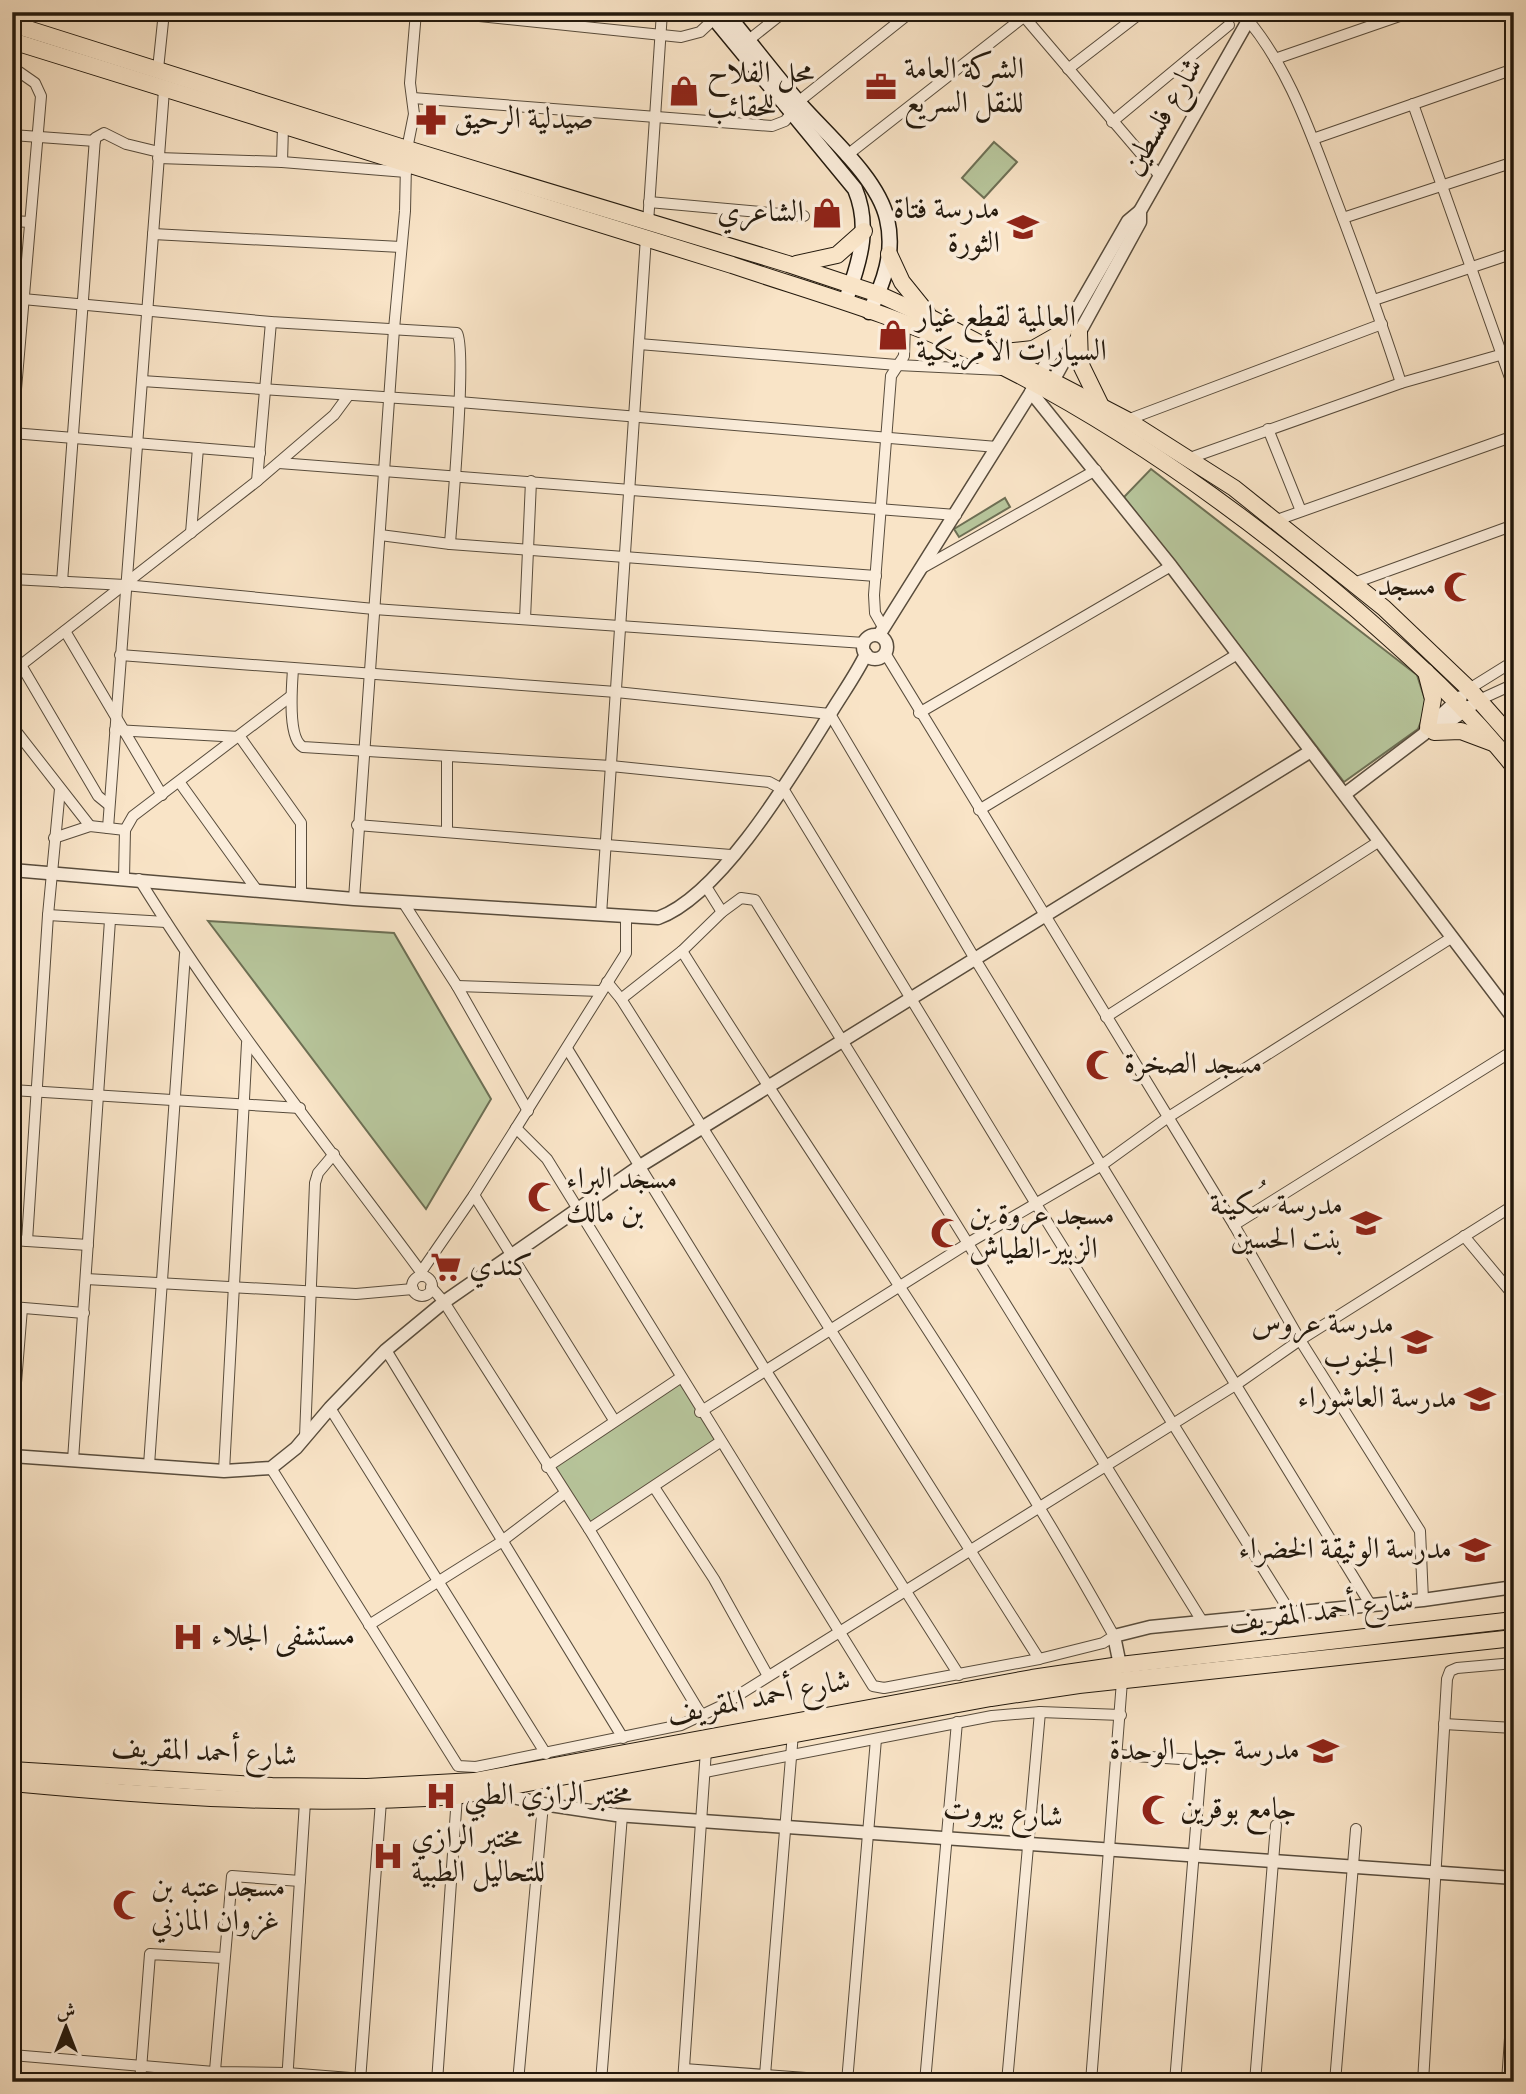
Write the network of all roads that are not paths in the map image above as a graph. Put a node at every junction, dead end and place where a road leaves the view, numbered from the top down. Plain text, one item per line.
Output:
1 (164, 12) edge
2 (416, 12) edge
3 (441, 12) edge
4 (662, 12) edge
5 (784, 12) edge
6 (911, 12) edge
7 (1142, 12) edge
8 (1411, 12) edge
9 (716, 14) edge
10 (1025, 14) edge
11 (1248, 15) edge
12 (12, 24) edge
13 (1229, 25) dead end
14 (661, 35) junction
15 (12, 41) edge
16 (744, 44) junction
17 (1275, 59) junction
18 (12, 67) edge
19 (158, 69) junction
20 (1068, 69) junction
21 (1514, 69) edge
22 (164, 90) junction
23 (413, 98) junction
24 (1413, 104) junction
25 (796, 106) junction
26 (656, 117) junction
27 (1112, 122) junction
28 (284, 127) junction
29 (12, 135) edge
30 (38, 137) junction
31 (1313, 139) junction
32 (95, 141) junction
33 (158, 155) junction
34 (846, 156) junction
35 (282, 162) junction
36 (406, 162) junction
37 (1514, 162) edge
38 (1160, 176) junction
39 (1441, 185) junction
40 (649, 202) junction
41 (804, 216) dead end
42 (1343, 218) junction
43 (12, 221) edge
44 (30, 222) junction
45 (647, 230) junction
46 (864, 231) junction
47 (153, 234) junction
48 (401, 247) junction
49 (1514, 253) edge
50 (889, 254) junction
51 (788, 264) junction
52 (1473, 267) junction
53 (851, 285) junction
54 (878, 294) junction
55 (17, 299) edge
56 (1374, 300) junction
57 (845, 303) junction
58 (83, 304) junction
59 (148, 310) junction
60 (869, 312) junction
61 (931, 317) junction
62 (271, 322) junction
63 (1382, 324) junction
64 (905, 325) junction
65 (394, 329) junction
66 (1071, 332) junction
67 (639, 344) junction
68 (1514, 351) edge
69 (999, 352) junction
70 (1501, 355) junction
71 (897, 365) junction
72 (1006, 370) junction
73 (142, 381) junction
74 (1040, 383) junction
75 (1401, 383) junction
76 (1514, 389) edge
77 (265, 390) junction
78 (348, 396) junction
79 (389, 397) junction
80 (459, 402) junction
81 (1101, 407) junction
82 (634, 419) junction
83 (1126, 420) junction
84 (1268, 429) junction
85 (12, 434) edge
86 (1514, 436) edge
87 (886, 437) junction
88 (73, 438) junction
89 (138, 443) junction
90 (997, 447) junction
91 (198, 448) junction
92 (260, 453) junction
93 (1190, 458) junction
94 (279, 463) junction
95 (385, 469) junction
96 (1097, 470) junction
97 (453, 475) junction
98 (257, 481) junction
99 (531, 481) junction
100 (630, 489) junction
101 (881, 509) junction
102 (1301, 512) junction
103 (956, 515) junction
104 (1277, 520) junction
105 (1514, 525) edge
106 (191, 533) junction
107 (380, 535) junction
108 (450, 544) junction
109 (526, 549) junction
110 (625, 558) junction
111 (1171, 566) junction
112 (924, 567) junction
113 (876, 576) junction
114 (12, 579) edge
115 (62, 582) junction
116 (1353, 583) junction
117 (125, 586) junction
118 (374, 609) junction
119 (525, 619) junction
120 (621, 626) junction
121 (65, 631) junction
122 (881, 631) junction
123 (865, 649) junction
124 (885, 653) junction
125 (120, 655) junction
126 (1236, 655) junction
127 (1512, 666) edge
128 (16, 668) edge
129 (293, 669) junction
130 (1425, 670) junction
131 (370, 674) junction
132 (1514, 684) edge
133 (616, 692) junction
134 (1474, 695) junction
135 (291, 696) junction
136 (1461, 705) junction
137 (919, 713) junction
138 (830, 714) junction
139 (116, 717) junction
140 (12, 726) edge
141 (120, 731) junction
142 (1428, 731) junction
143 (240, 737) junction
144 (1514, 740) edge
145 (1496, 744) junction
146 (364, 750) junction
147 (1311, 751) junction
148 (447, 756) junction
149 (611, 766) junction
150 (1514, 767) edge
151 (180, 783) junction
152 (60, 789) junction
153 (784, 790) junction
154 (1345, 794) junction
155 (162, 795) junction
156 (109, 805) junction
157 (979, 810) junction
158 (358, 825) junction
159 (90, 826) junction
160 (107, 828) junction
161 (125, 830) junction
162 (447, 831) junction
163 (54, 838) junction
164 (1378, 842) junction
165 (606, 844) junction
166 (731, 855) junction
167 (12, 870) edge
168 (52, 873) junction
169 (124, 878) junction
170 (139, 879) junction
171 (705, 885) junction
172 (256, 889) junction
173 (301, 895) junction
174 (354, 899) junction
175 (403, 902) junction
176 (722, 912) junction
177 (48, 915) junction
178 (601, 915) junction
179 (1044, 915) junction
180 (626, 918) junction
181 (110, 920) junction
182 (166, 922) junction
183 (1451, 938) junction
184 (682, 951) junction
185 (185, 954) junction
186 (975, 958) junction
187 (457, 986) junction
188 (603, 987) junction
189 (621, 999) junction
190 (911, 1000) junction
191 (1106, 1017) junction
192 (1514, 1019) edge
193 (247, 1043) junction
194 (844, 1043) junction
195 (568, 1050) junction
196 (1514, 1050) edge
197 (767, 1087) junction
198 (12, 1090) edge
199 (37, 1091) junction
200 (99, 1095) junction
201 (174, 1100) junction
202 (243, 1104) junction
203 (300, 1108) junction
204 (528, 1111) junction
205 (1167, 1118) junction
206 (702, 1127) junction
207 (516, 1128) junction
208 (334, 1154) junction
209 (640, 1166) junction
210 (1102, 1166) junction
211 (474, 1195) junction
212 (1035, 1204) junction
213 (1514, 1205) edge
214 (577, 1212) junction
215 (1234, 1225) junction
216 (1464, 1236) junction
217 (12, 1240) edge
218 (27, 1241) junction
219 (970, 1242) junction
220 (88, 1245) junction
221 (511, 1256) junction
222 (421, 1274) junction
223 (86, 1279) junction
224 (162, 1284) junction
225 (234, 1286) junction
226 (432, 1287) junction
227 (901, 1288) junction
228 (413, 1289) junction
229 (309, 1290) junction
230 (1514, 1296) edge
231 (444, 1302) junction
232 (17, 1308) edge
233 (84, 1314) junction
234 (831, 1331) junction
235 (1300, 1340) junction
236 (386, 1350) junction
237 (766, 1371) junction
238 (680, 1378) junction
239 (1237, 1384) junction
240 (330, 1408) junction
241 (700, 1412) junction
242 (614, 1420) junction
243 (1172, 1424) junction
244 (12, 1432) edge
245 (305, 1437) junction
246 (720, 1442) junction
247 (12, 1457) edge
248 (73, 1460) junction
249 (149, 1465) junction
250 (1106, 1465) junction
251 (547, 1466) junction
252 (271, 1468) junction
253 (224, 1471) junction
254 (654, 1487) junction
255 (565, 1493) junction
256 (1036, 1507) junction
257 (589, 1528) junction
258 (502, 1541) junction
259 (970, 1551) junction
260 (438, 1582) junction
261 (1514, 1587) edge
262 (907, 1592) junction
263 (1423, 1600) junction
264 (1370, 1604) junction
265 (1290, 1612) junction
266 (1513, 1620) edge
267 (1202, 1621) junction
268 (369, 1625) junction
269 (839, 1634) junction
270 (1114, 1636) junction
271 (1514, 1638) edge
272 (1039, 1659) junction
273 (1514, 1663) edge
274 (1121, 1673) junction
275 (959, 1675) junction
276 (768, 1676) junction
277 (1040, 1712) junction
278 (1121, 1715) junction
279 (702, 1716) junction
280 (957, 1721) junction
281 (1444, 1724) junction
282 (1514, 1728) edge
283 (793, 1733) junction
284 (623, 1738) junction
285 (876, 1739) junction
286 (706, 1750) junction
287 (546, 1754) junction
288 (791, 1755) junction
289 (1119, 1755) junction
290 (12, 1770) edge
291 (705, 1772) junction
292 (12, 1783) edge
293 (125, 1786) junction
294 (490, 1792) junction
295 (457, 1796) junction
296 (381, 1801) junction
297 (305, 1802) junction
298 (543, 1804) junction
299 (622, 1815) junction
300 (702, 1822) junction
301 (1276, 1825) dead end
302 (785, 1827) junction
303 (1356, 1829) dead end
304 (869, 1832) junction
305 (949, 1837) junction
306 (1029, 1843) junction
307 (1111, 1850) junction
308 (1196, 1854) junction
309 (1272, 1860) junction
310 (1353, 1867) junction
311 (1436, 1872) junction
312 (1514, 1878) edge
313 (300, 1881) junction
314 (223, 1958) junction
315 (1514, 1980) edge
316 (12, 2055) edge
317 (141, 2066) junction
318 (684, 2069) junction
319 (765, 2075) junction
320 (214, 2077) edge
321 (287, 2078) edge
322 (360, 2080) edge
323 (140, 2082) edge
324 (401, 2082) edge
325 (437, 2082) edge
326 (518, 2082) edge
327 (601, 2082) edge
328 (683, 2082) edge
329 (847, 2082) edge
330 (925, 2082) edge
331 (1007, 2082) edge
332 (1091, 2082) edge
333 (1175, 2082) edge
334 (1255, 2082) edge
335 (1335, 2082) edge
336 (1423, 2082) edge
337 (1507, 2082) edge

1 - 19 street
2 - 23 street
3 - 14 street
4 - 14 street
5 - 16 street
6 - 25 street
7 - 20 street
8 - 17 street
9 - 14 street
9 - 16 main road
10 - 20 street
10 - 34 street
11 - 17 street
11 - 38 street, شارع فلسطين
12 - 19 main road
13 - 27 street
14 - 26 street
15 - 22 main road
16 - 25 main road
17 - 31 street
18 - 30 street
19 - 36 main road
20 - 27 street
21 - 24 street
22 - 28 main road
22 - 33 street
23 - 26 street
23 - 36 street
24 - 31 street
24 - 39 street
25 - 26 street
25 - 34 main road
25 - 46 main road
26 - 40 street
27 - 38 street
28 - 35 street
28 - 36 main road
29 - 30 street
30 - 32 street
30 - 44 street
31 - 42 street
32 - 33 street
32 - 58 street
33 - 35 street
33 - 47 street
34 - 50 main road
35 - 36 street
36 - 45 main road
36 - 48 street
37 - 39 street
38 - 66 street, شارع فلسطين
39 - 42 street
39 - 52 street
40 - 41 street
40 - 45 street
42 - 56 street
43 - 44 street
44 - 55 street
45 - 51 main road
45 - 57 main road
45 - 67 street
46 - 51 main road
46 - 53 main road
47 - 48 street
47 - 59 street
48 - 65 street
49 - 52 street
50 - 54 main road
50 - 61 main road
51 - 53 main road
52 - 56 street
52 - 70 street
53 - 54 main road
53 - 57 main road
54 - 60 main road
54 - 61 main road
55 - 58 street
55 - 85 street
56 - 63 street
57 - 60 main road
58 - 59 street
58 - 88 street
59 - 62 street
59 - 73 street
60 - 64 main road
61 - 69 main road
62 - 65 street
62 - 77 street
63 - 75 street
63 - 83 street
64 - 71 street
64 - 72 main road
65 - 79 street
65 - 80 street
66 - 69 main road
66 - 74 street, شارع فلسطين
66 - 81 main road
67 - 71 street
67 - 82 street
68 - 70 street
69 - 74 main road
70 - 75 street
70 - 76 street
71 - 72 street
71 - 87 street
72 - 74 main road
73 - 77 street
73 - 89 street
74 - 81 main road
74 - 90 street, شارع فلسطين
74 - 96 street
74 - 130 main road
75 - 84 street
77 - 78 street
77 - 92 street
78 - 79 street
78 - 94 street
79 - 80 street
79 - 95 street
80 - 82 street
80 - 97 street
81 - 83 main road
82 - 87 street
82 - 100 street
83 - 93 main road
84 - 93 street
84 - 102 street
85 - 88 street
86 - 102 street
87 - 90 street
87 - 101 street
88 - 89 street
88 - 115 street
89 - 91 street
89 - 117 street
90 - 103 street, شارع فلسطين
91 - 92 street
91 - 106 street
92 - 98 street
93 - 104 main road
94 - 95 street
94 - 98 street
95 - 97 street
95 - 107 street
96 - 111 street
96 - 112 street
97 - 99 street
97 - 108 street
98 - 106 street
99 - 100 street
99 - 109 street
100 - 101 street
100 - 110 street
101 - 103 street
101 - 113 street
102 - 104 street
103 - 112 street, شارع فلسطين
104 - 116 main road
105 - 116 street
106 - 117 street
107 - 108 street
107 - 118 street
108 - 109 street
109 - 110 street
109 - 119 street
110 - 113 street
110 - 120 street
111 - 126 street
111 - 137 street
112 - 122 street, شارع فلسطين
113 - 122 street
114 - 115 street
115 - 117 street
116 - 134 main road
117 - 118 street
117 - 121 street
117 - 125 street
118 - 119 street
118 - 131 street
119 - 120 street
120 - 123 street
120 - 133 street
121 - 128 street
121 - 139 street
122 - 123 street
122 - 124 street
123 - 124 street
123 - 138 street
124 - 137 street
125 - 129 street
125 - 139 street
126 - 147 street
126 - 157 street
127 - 134 street
128 - 156 street
129 - 131 street
129 - 135 street
130 - 136 main road
130 - 142 main road
131 - 133 street
131 - 146 street
132 - 134 street
133 - 138 street
133 - 149 street
134 - 136 street
134 - 144 main road
135 - 143 street
135 - 146 street
136 - 142 street
136 - 145 main road
137 - 157 street
138 - 153 street
138 - 186 street
139 - 141 street
140 - 152 street
141 - 143 street
141 - 155 street
141 - 156 street
142 - 145 main road
142 - 154 street
143 - 151 street
143 - 173 street
145 - 150 main road
146 - 148 street
146 - 158 street
147 - 154 street
147 - 179 street
148 - 149 street
148 - 162 street
149 - 153 street
149 - 165 street
151 - 155 street
151 - 172 street
152 - 159 street
152 - 163 street
153 - 166 street
153 - 190 street
154 - 164 street
155 - 161 street
156 - 160 street
157 - 179 street
158 - 162 street
158 - 174 street
159 - 160 street
159 - 163 street
160 - 161 street
161 - 169 street
162 - 165 street
163 - 168 street
164 - 183 street
164 - 191 street
165 - 166 street
165 - 178 street
166 - 171 street
167 - 168 street
168 - 169 street
168 - 177 street
169 - 170 street
170 - 172 street
170 - 182 street
171 - 176 street
171 - 180 street
172 - 173 street
173 - 174 street
174 - 175 street
175 - 178 street
175 - 187 street
176 - 184 street
176 - 194 street
177 - 181 street
177 - 199 street
178 - 180 street
179 - 186 street
179 - 191 street
180 - 188 street
181 - 182 street
181 - 200 street
182 - 185 street
183 - 192 street
183 - 205 street
184 - 189 street
184 - 197 street
185 - 193 street
185 - 201 street
186 - 190 street
186 - 210 street
187 - 188 street
187 - 204 street
188 - 189 street
188 - 195 street
189 - 206 street
190 - 194 street
190 - 212 street
191 - 205 street
193 - 202 street
193 - 203 street
194 - 197 street
194 - 219 street
195 - 204 street
195 - 209 street
196 - 215 street
197 - 206 street
197 - 227 street
198 - 199 street
199 - 200 street
199 - 218 street
200 - 201 street
200 - 220 street
201 - 202 street
201 - 224 street
202 - 203 street
202 - 225 street
203 - 208 street
204 - 207 street
205 - 210 street
205 - 215 street
206 - 209 street
206 - 234 street
207 - 211 street
207 - 214 street
208 - 222 street
208 - 229 street
209 - 214 street
209 - 237 street
210 - 212 street
210 - 239 street
211 - 221 street
211 - 222 street
212 - 219 street
212 - 243 street
213 - 216 street
214 - 221 street
214 - 238 street
215 - 235 street
216 - 230 street
216 - 235 street
217 - 218 street
218 - 220 street
219 - 227 street
219 - 250 street
220 - 223 street
221 - 231 street
221 - 242 street
222 - 226 street
222 - 228 street
223 - 224 street
223 - 233 street
224 - 225 street
224 - 249 street
225 - 229 street
225 - 253 street
226 - 228 street
226 - 231 street
227 - 234 street
227 - 256 street
228 - 229 street
229 - 245 street
231 - 236 street
231 - 251 street
232 - 233 street
232 - 244 street
233 - 248 street
234 - 237 street
234 - 259 street
235 - 239 street
235 - 263 street
236 - 240 street
236 - 258 street
237 - 241 street
237 - 262 street
238 - 241 street
238 - 242 street
239 - 243 street
239 - 264 street
240 - 245 street
240 - 260 street
241 - 246 street
242 - 251 street
243 - 250 street
243 - 265 street
245 - 252 street
246 - 254 street
246 - 269 street
247 - 248 street
248 - 249 street
249 - 253 street
250 - 256 street
250 - 267 street
251 - 255 street
252 - 253 street
252 - 268 street
254 - 257 street
254 - 276 street
255 - 257 street
255 - 258 street
256 - 259 street
256 - 270 street
257 - 279 street
258 - 260 street
258 - 284 street
259 - 262 street
259 - 272 street
260 - 268 street
260 - 287 street
261 - 263 street
262 - 269 street
262 - 275 street
263 - 264 street
264 - 265 street
265 - 267 street
266 - 274 main road, شارع أحمد المقريف
267 - 270 street
268 - 287 street
269 - 275 street
269 - 276 street
270 - 272 street
270 - 274 street
271 - 274 main road, شارع أحمد المقريف
272 - 275 street
273 - 281 street
274 - 278 street
274 - 283 main road, شارع أحمد المقريف
274 - 293 main road, شارع أحمد المقريف
276 - 279 street
277 - 278 street
277 - 280 street
277 - 306 street
278 - 289 street
279 - 284 street
280 - 285 street
280 - 305 street
281 - 282 street
281 - 311 street
283 - 286 main road, شارع أحمد المقريف
283 - 288 street
284 - 287 street
285 - 288 street
285 - 304 street
286 - 291 street
286 - 294 main road, شارع أحمد المقريف
288 - 291 street
288 - 302 street
289 - 307 street
289 - 308 street
290 - 293 main road, شارع أحمد المقريف
291 - 300 street
292 - 293 main road, شارع أحمد المقريف
293 - 297 main road, شارع أحمد المقريف
294 - 295 main road, شارع أحمد المقريف
294 - 298 street, شارع بيروت
295 - 296 main road, شارع أحمد المقريف
295 - 325 street
296 - 297 main road, شارع أحمد المقريف
296 - 322 street
297 - 313 street
298 - 299 street, شارع بيروت
298 - 326 street
299 - 300 street, شارع بيروت
299 - 327 street
300 - 302 street, شارع بيروت
300 - 318 street
301 - 309 street
302 - 304 street, شارع بيروت
302 - 319 street
303 - 310 street
304 - 305 street, شارع بيروت
304 - 329 street
305 - 306 street, شارع بيروت
305 - 330 street
306 - 307 street, شارع بيروت
306 - 331 street
307 - 308 street, شارع بيروت
307 - 332 street
308 - 309 street, شارع بيروت
308 - 333 street
309 - 310 street, شارع بيروت
309 - 334 street
310 - 311 street, شارع بيروت
310 - 335 street
311 - 312 street, شارع بيروت
311 - 336 street
313 - 314 street
313 - 321 street
314 - 317 street
314 - 320 street
315 - 337 street
316 - 317 street
317 - 320 street
317 - 323 street
318 - 319 street
318 - 328 street
319 - 329 street
320 - 321 street
321 - 322 street
322 - 324 street

